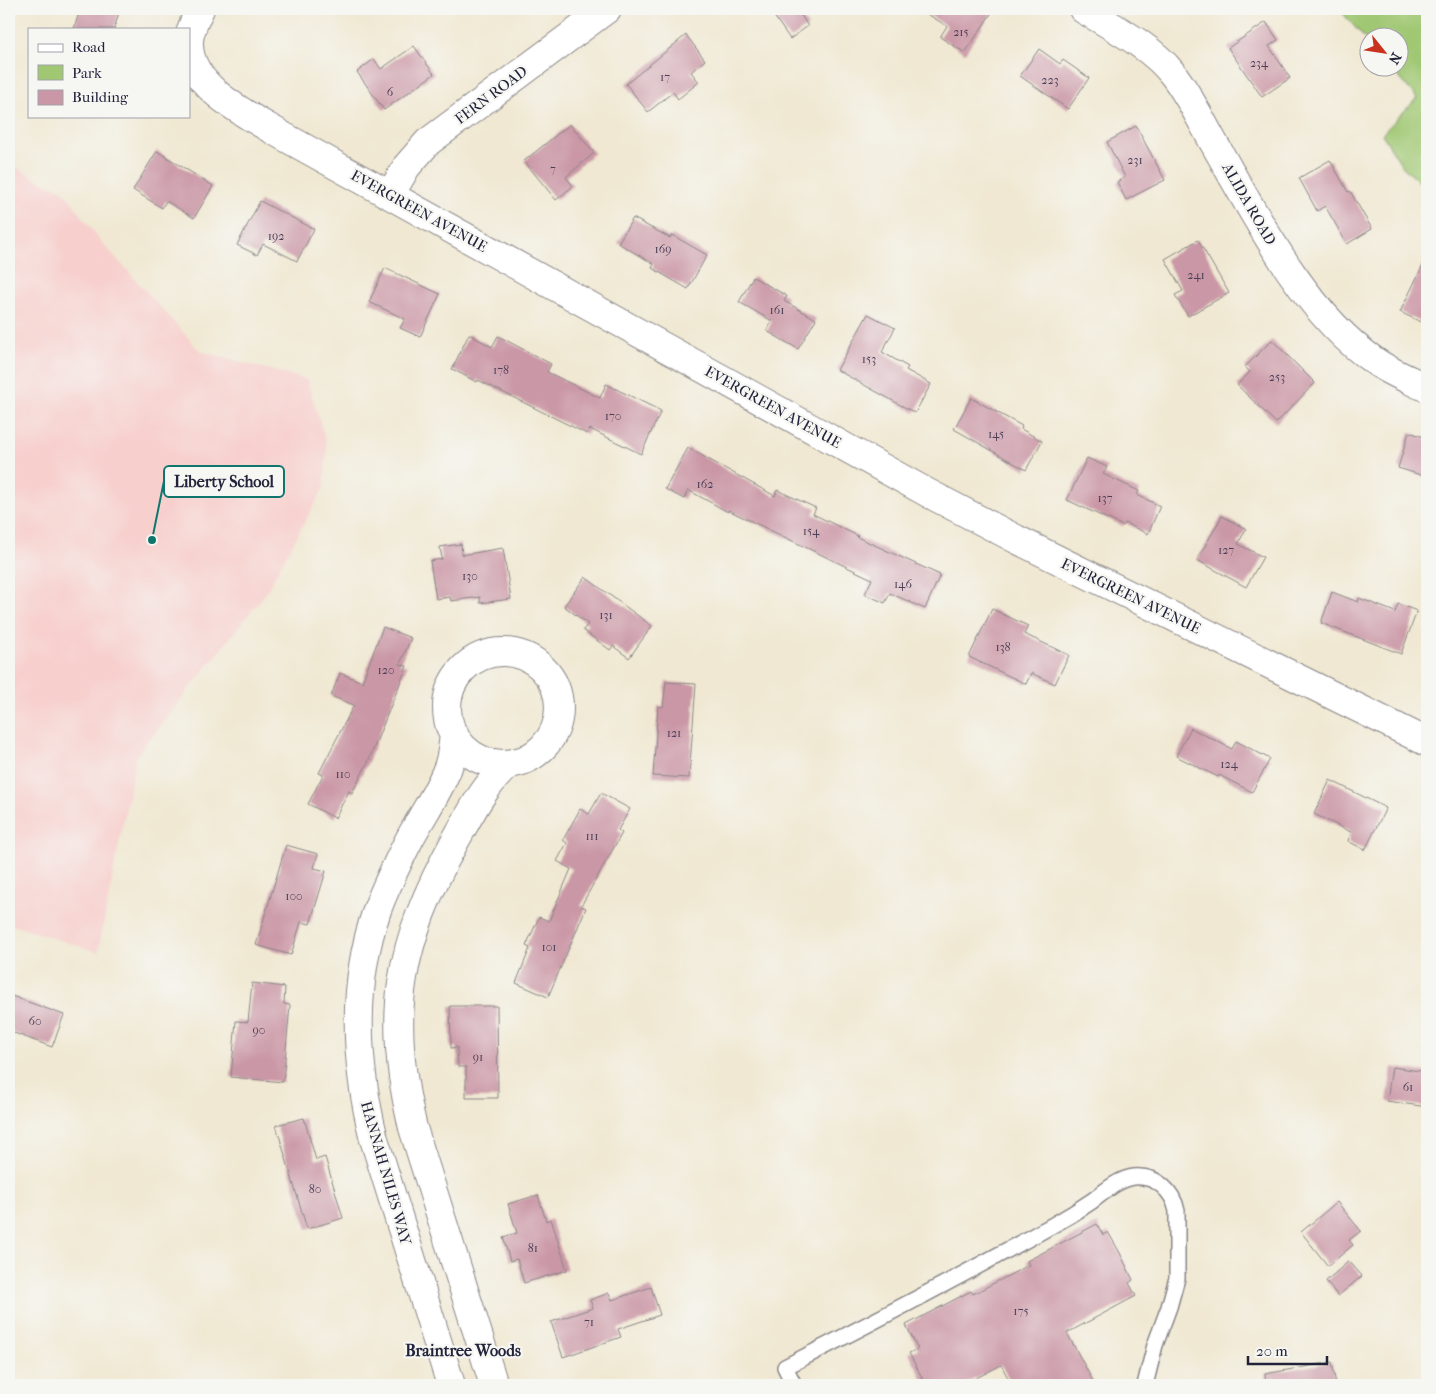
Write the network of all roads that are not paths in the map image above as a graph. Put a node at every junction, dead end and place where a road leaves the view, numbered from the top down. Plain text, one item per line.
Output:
1 (200, 9) edge
2 (607, 9) edge
3 (1083, 9) edge
4 (190, 33) edge
5 (190, 48) edge
6 (390, 196) junction
7 (1427, 388) edge
8 (454, 733) junction
9 (1427, 742) edge
10 (509, 764) junction
11 (472, 1317) junction
12 (433, 1329) junction
13 (451, 1385) edge
14 (494, 1385) edge
15 (794, 1385) edge
16 (1145, 1385) edge

1 - 4 street, EVERGREEN AVENUE
2 - 6 street, FERN ROAD
3 - 7 street, ALIDA ROAD
5 - 6 street, EVERGREEN AVENUE
6 - 9 street, EVERGREEN AVENUE
8 - 10 street, HANNAH NILES WAY
8 - 10 street, HANNAH NILES WAY
8 - 12 street, HANNAH NILES WAY
10 - 11 street, HANNAH NILES WAY
11 - 12 street
11 - 14 street, HANNAH NILES WAY
12 - 13 street, HANNAH NILES WAY
15 - 16 lane

